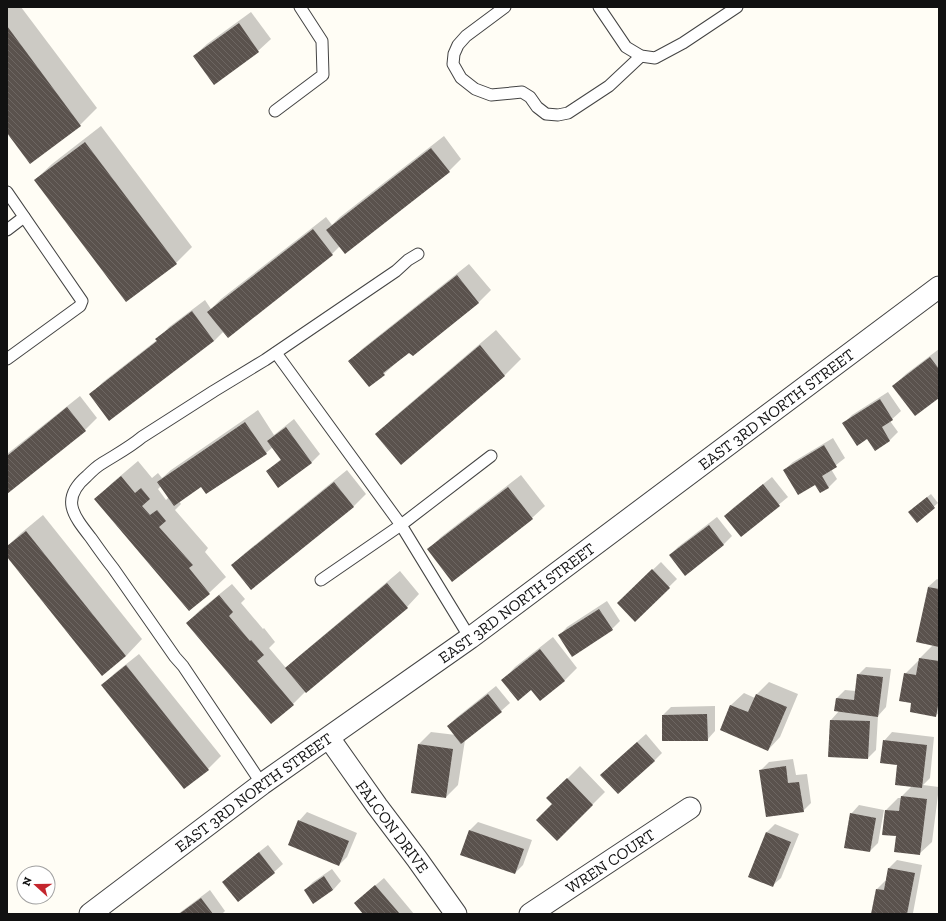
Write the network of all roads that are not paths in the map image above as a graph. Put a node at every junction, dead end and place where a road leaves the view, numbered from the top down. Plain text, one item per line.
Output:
1 (300, 7) edge
2 (506, 7) edge
3 (599, 7) edge
4 (737, 7) edge
5 (641, 56) junction
6 (276, 112) dead end
7 (7, 192) edge
8 (24, 217) junction
9 (7, 230) edge
10 (418, 254) dead end
11 (939, 287) edge
12 (276, 353) junction
13 (7, 360) edge
14 (491, 456) dead end
15 (401, 525) junction
16 (322, 580) dead end
17 (470, 638) junction
18 (329, 738) junction
19 (262, 784) junction
20 (690, 808) dead end
21 (90, 914) edge
22 (456, 914) edge
23 (530, 914) edge

1 - 6 lane
2 - 5 lane
3 - 5 lane
4 - 5 lane
7 - 8 lane
8 - 9 lane
8 - 13 lane
10 - 12 lane
11 - 17 street, EAST 3RD NORTH STREET
12 - 15 lane
12 - 19 lane
14 - 15 lane
15 - 16 lane
15 - 17 lane
17 - 18 street, EAST 3RD NORTH STREET
18 - 19 street, EAST 3RD NORTH STREET
18 - 22 street, FALCON DRIVE
19 - 21 street, EAST 3RD NORTH STREET
20 - 23 street, WREN COURT

